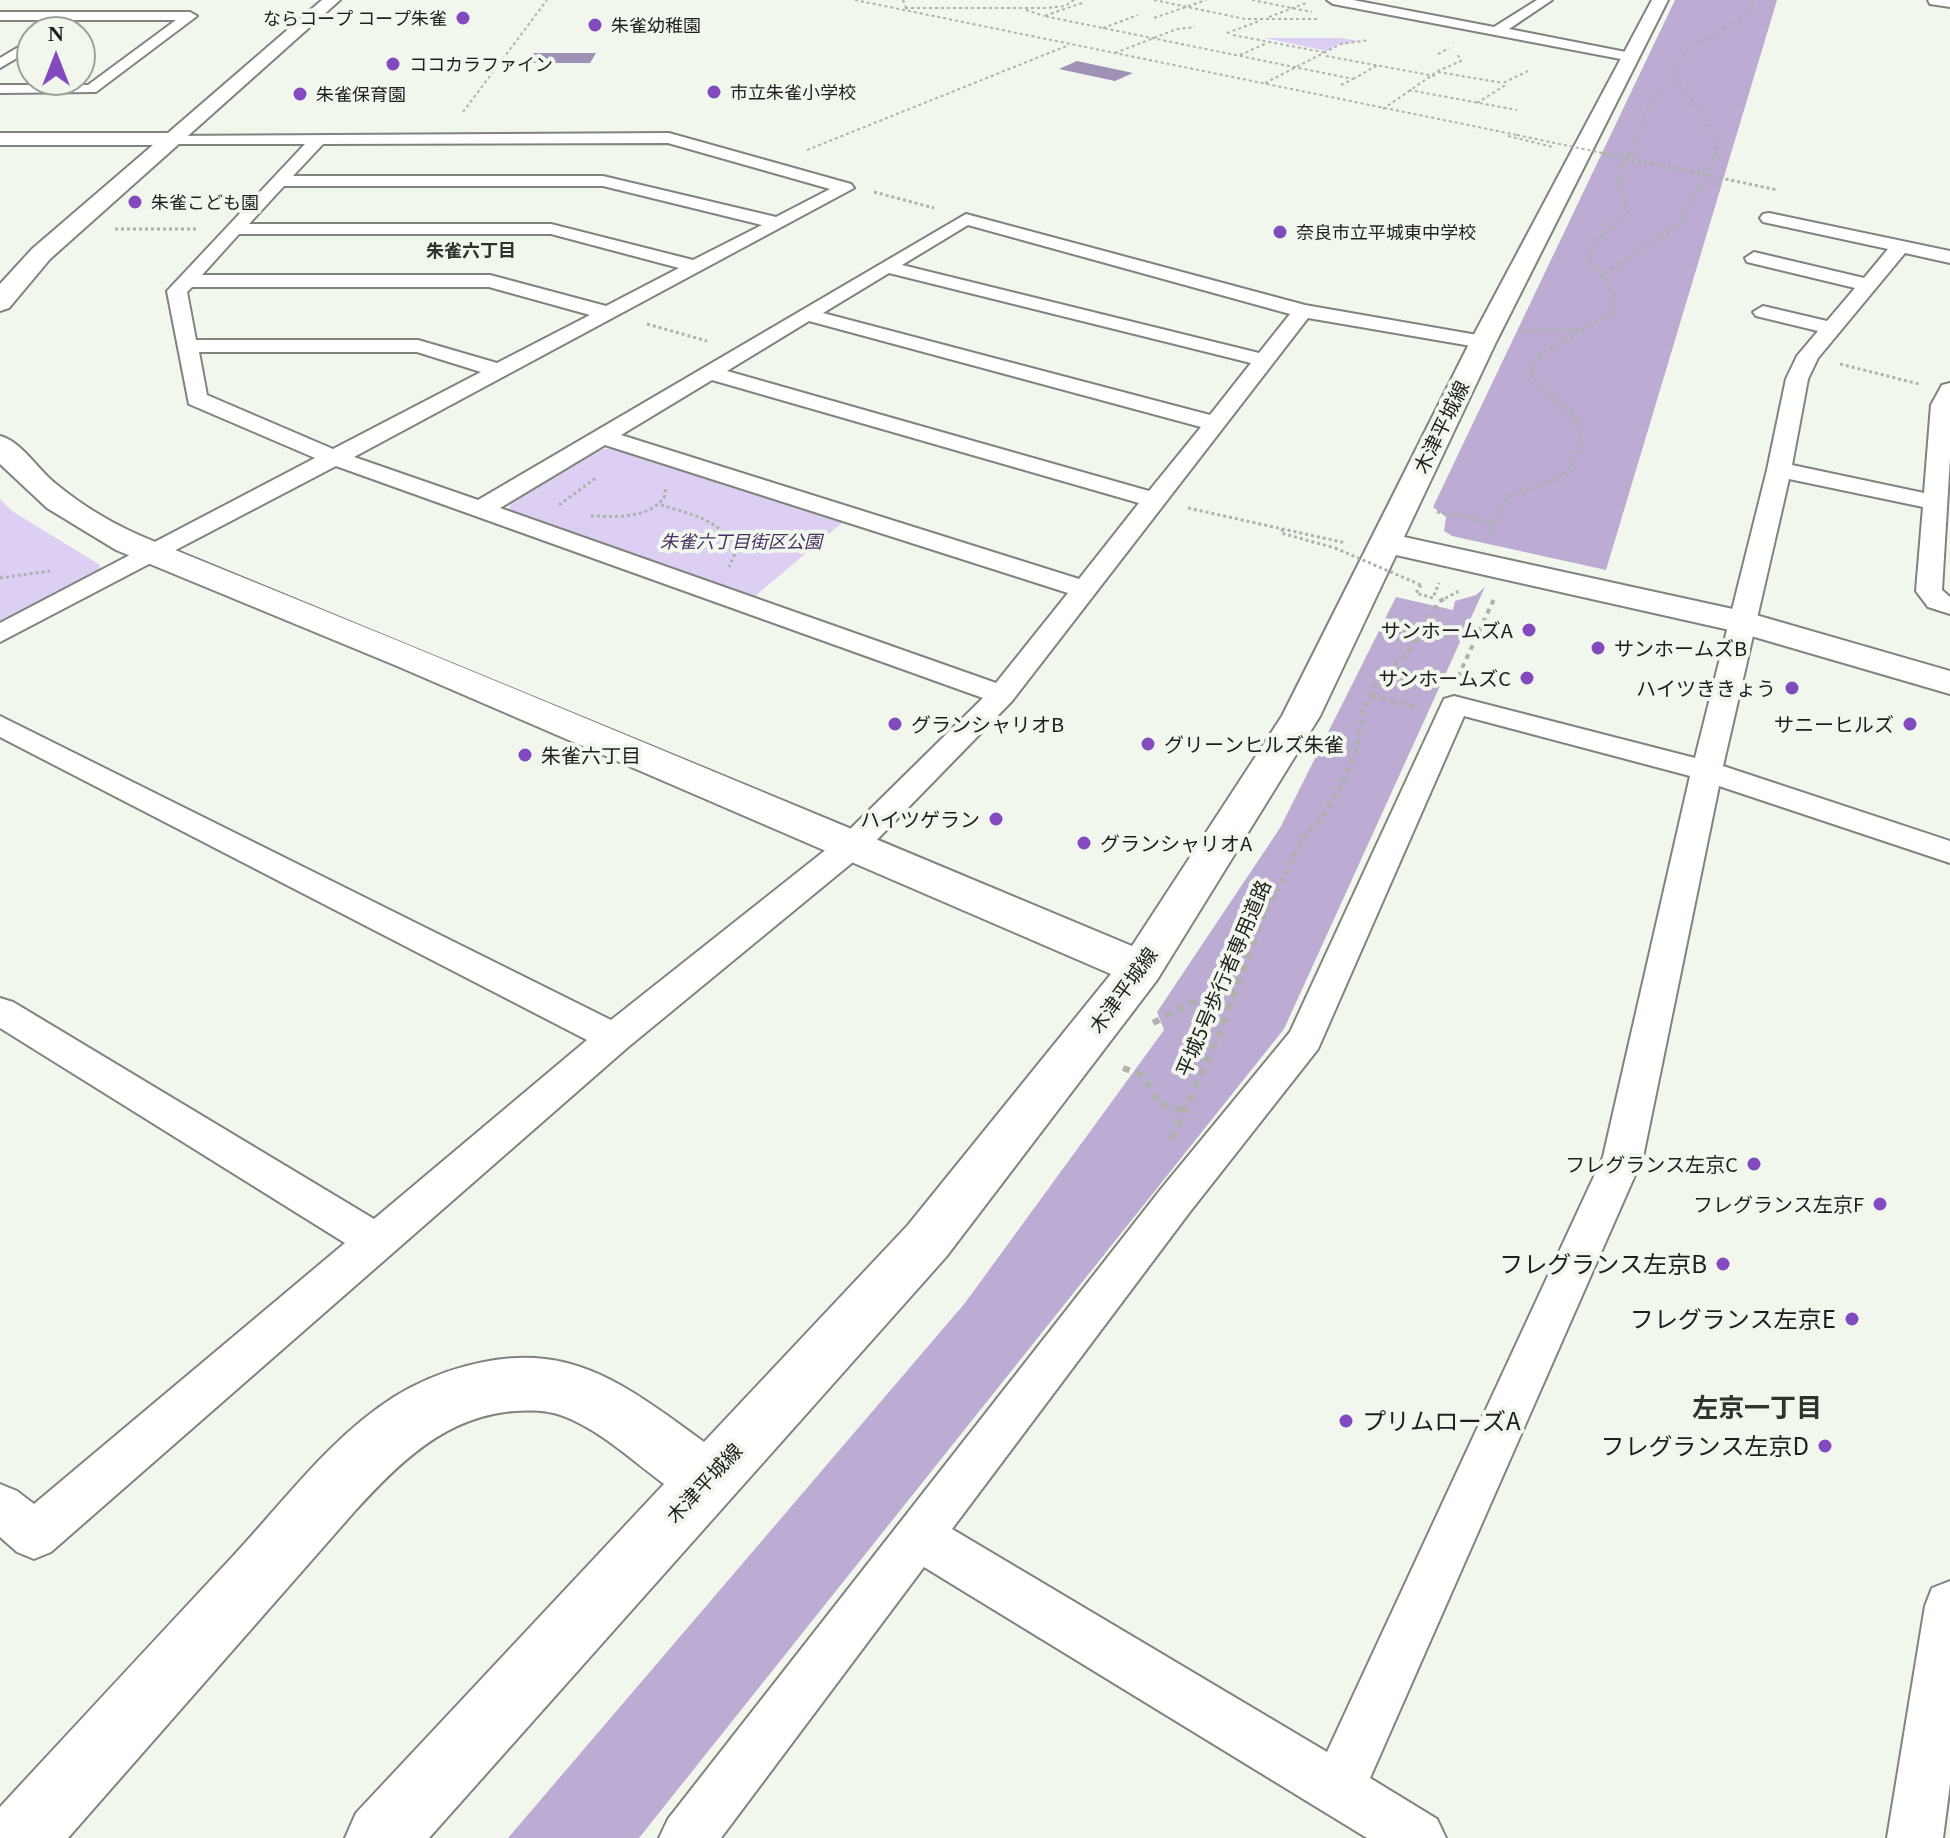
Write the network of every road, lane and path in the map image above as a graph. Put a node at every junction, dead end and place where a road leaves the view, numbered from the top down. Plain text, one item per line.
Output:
1 (332, 0) edge
2 (547, 0) edge
3 (855, 0) edge
4 (872, 0) edge
5 (903, 0) edge
6 (1005, 0) edge
7 (1074, 0) edge
8 (1154, 0) edge
9 (1206, 0) edge
10 (1252, 0) edge
11 (1333, 0) edge
12 (1417, 0) edge
13 (1546, 0) edge
14 (1660, 0) edge
15 (1751, 0) edge
16 (1936, 0) edge
17 (865, 2) junction
18 (1950, 2) edge
19 (1082, 3) dead end
20 (1306, 3) dead end
21 (1065, 6) junction
22 (1006, 7) junction
23 (1187, 7) junction
24 (906, 8) junction
25 (1069, 8) junction
26 (1293, 8) junction
27 (900, 9) junction
28 (1026, 9) junction
29 (1395, 12) junction
30 (1321, 13) dead end
31 (1138, 15) dead end
32 (96, 16) edge
33 (1044, 16) junction
34 (1154, 18) dead end
35 (1255, 19) junction
36 (1265, 19) junction
37 (1321, 19) dead end
38 (1195, 27) dead end
39 (1102, 28) junction
40 (1497, 31) junction
41 (1227, 33) dead end
42 (1233, 35) dead end
43 (1153, 38) junction
44 (1369, 40) dead end
45 (1270, 42) junction
46 (1069, 44) junction
47 (1115, 54) junction
48 (1326, 54) junction
49 (1458, 55) dead end
50 (1239, 56) junction
51 (1631, 57) junction
52 (1379, 65) junction
53 (1297, 67) junction
54 (1528, 71) dead end
55 (1436, 74) junction
56 (1353, 79) junction
57 (1503, 83) junction
58 (1263, 84) junction
59 (1676, 84) junction
60 (96, 85) edge
61 (1341, 85) dead end
62 (1409, 90) junction
63 (1476, 103) junction
64 (1383, 109) junction
65 (1517, 110) dead end
66 (1496, 132) junction
67 (0, 139) edge
68 (172, 139) junction
69 (318, 139) junction
70 (444, 139) junction
71 (1562, 149) dead end
72 (768, 166) junction
73 (1702, 174) dead end
74 (280, 181) junction
75 (845, 188) junction
76 (1769, 218) dead end
77 (966, 219) junction
78 (778, 223) junction
79 (107, 229) dead end
80 (234, 229) junction
81 (1901, 246) junction
82 (1950, 257) edge
83 (1754, 258) dead end
84 (696, 267) junction
85 (886, 267) junction
86 (1602, 278) junction
87 (186, 281) junction
88 (1868, 285) junction
89 (0, 303) edge
90 (1303, 311) junction
91 (1763, 312) dead end
92 (607, 313) junction
93 (808, 315) junction
94 (1830, 328) junction
95 (1513, 329) dead end
96 (1584, 330) junction
97 (1483, 342) junction
98 (186, 346) junction
99 (745, 351) junction
100 (1808, 356) junction
101 (1263, 360) junction
102 (501, 371) junction
103 (711, 373) junction
104 (1950, 391) edge
105 (1213, 423) junction
106 (602, 438) junction
107 (0, 445) edge
108 (335, 458) junction
109 (1779, 470) junction
110 (664, 485) dead end
111 (1154, 500) junction
112 (1934, 502) junction
113 (661, 505) junction
114 (481, 509) junction
115 (561, 510) dead end
116 (1432, 511) dead end
117 (588, 516) dead end
118 (1495, 523) junction
119 (1284, 532) junction
120 (1489, 536) dead end
121 (1347, 543) dead end
122 (1385, 543) junction
123 (153, 553) junction
124 (1439, 582) dead end
125 (1463, 588) dead end
126 (704, 589) junction
127 (1083, 589) junction
128 (1494, 597) dead end
129 (1950, 606) edge
130 (1742, 622) junction
131 (0, 634) edge
132 (1950, 683) edge
133 (1002, 695) junction
134 (1371, 696) junction
135 (1451, 710) junction
136 (0, 725) edge
137 (1707, 771) junction
138 (853, 845) junction
139 (1950, 852) edge
140 (1141, 968) junction
141 (1240, 978) junction
142 (0, 1011) edge
143 (1149, 1025) dead end
144 (614, 1038) junction
145 (1123, 1068) dead end
146 (1184, 1111) junction
147 (1175, 1201) junction
148 (378, 1242) junction
149 (706, 1479) junction
150 (0, 1507) edge
151 (919, 1536) junction
152 (1950, 1606) edge
153 (1337, 1790) junction
154 (20, 1838) edge
155 (381, 1838) edge
156 (687, 1838) edge
157 (1418, 1838) edge
158 (1915, 1838) edge

1 - 68 street
2 - 70 path
3 - 17 path
4 - 17 path
5 - 24 path
6 - 22 path
7 - 21 path
8 - 23 path
9 - 23 path
10 - 26 path
11 - 29 street
12 - 29 street
13 - 40 street
14 - 51 street, 木津平城線
15 - 59 path
16 - 18 street
17 - 27 path
19 - 25 path
20 - 26 path
21 - 25 path
21 - 28 path
22 - 24 path
22 - 28 path
23 - 34 path
23 - 35 path
24 - 27 path
25 - 33 path
26 - 30 path
26 - 36 path
27 - 46 path
28 - 33 path
29 - 40 street
31 - 39 path
32 - 60 street
33 - 39 path
35 - 36 path
35 - 41 path
36 - 37 path
38 - 43 path
39 - 43 path
40 - 51 street
42 - 45 path
43 - 47 path
43 - 50 path
44 - 48 path
45 - 48 path
45 - 50 path
46 - 47 path
46 - 72 path
47 - 58 path
48 - 52 path
48 - 53 path
49 - 55 path
50 - 53 path
51 - 97 street, 木津平城線
52 - 55 path
52 - 56 path
53 - 56 path
53 - 58 path
54 - 57 path
55 - 57 path
55 - 62 path
56 - 61 path
57 - 63 path
58 - 64 path
59 - 86 path
59 - 86 path
62 - 63 path
62 - 64 path
63 - 65 path
64 - 66 path
66 - 71 path
66 - 73 path, bridge
67 - 68 street
68 - 69 street
68 - 89 street
69 - 70 street
69 - 74 street
70 - 72 street
72 - 75 street
74 - 78 street
74 - 80 street
75 - 77 path
75 - 78 street
76 - 81 street
77 - 85 street
77 - 90 street
78 - 84 street
79 - 80 path
80 - 84 street
80 - 87 street
81 - 82 street
81 - 88 street
83 - 88 street
84 - 92 street
85 - 93 street
85 - 101 street
86 - 96 path
87 - 92 street
87 - 98 street
88 - 94 street
90 - 97 street
90 - 101 street
91 - 94 street
92 - 99 path
92 - 102 street
93 - 99 street
93 - 105 street
94 - 100 street
95 - 96 path
96 - 118 path
97 - 122 street, 木津平城線
98 - 102 street
98 - 108 street
99 - 103 street
100 - 104 path
100 - 109 street
101 - 105 street
102 - 108 street
103 - 106 street
103 - 111 street
104 - 112 street
105 - 111 street
106 - 114 street
106 - 115 path
106 - 127 street
107 - 123 street
108 - 114 street
108 - 123 street
109 - 112 street
109 - 130 street
110 - 113 path
111 - 119 path
111 - 127 street
112 - 129 street
113 - 117 path
113 - 126 path
114 - 126 street
116 - 118 path
118 - 120 path
119 - 121 path
119 - 124 path, bridge
122 - 130 street
122 - 140 street, 木津平城線
123 - 131 street
123 - 138 street
125 - 134 path, 平城5号歩行者専用道路
126 - 133 street
127 - 133 street
128 - 135 path
130 - 132 street
130 - 137 street
133 - 138 street
134 - 135 path
134 - 141 path, 平城5号歩行者専用道路
135 - 137 street
135 - 147 street
136 - 144 street
137 - 139 street
137 - 153 street
138 - 140 street
138 - 144 street
140 - 149 street, 木津平城線
141 - 143 path
141 - 146 path, 平城5号歩行者専用道路
142 - 148 street
144 - 148 street
145 - 146 path
146 - 147 path, 平城5号歩行者専用道路
147 - 151 street
148 - 150 street
149 - 154 street
149 - 155 street, 木津平城線
151 - 153 street
151 - 156 street
152 - 158 street
153 - 157 street

